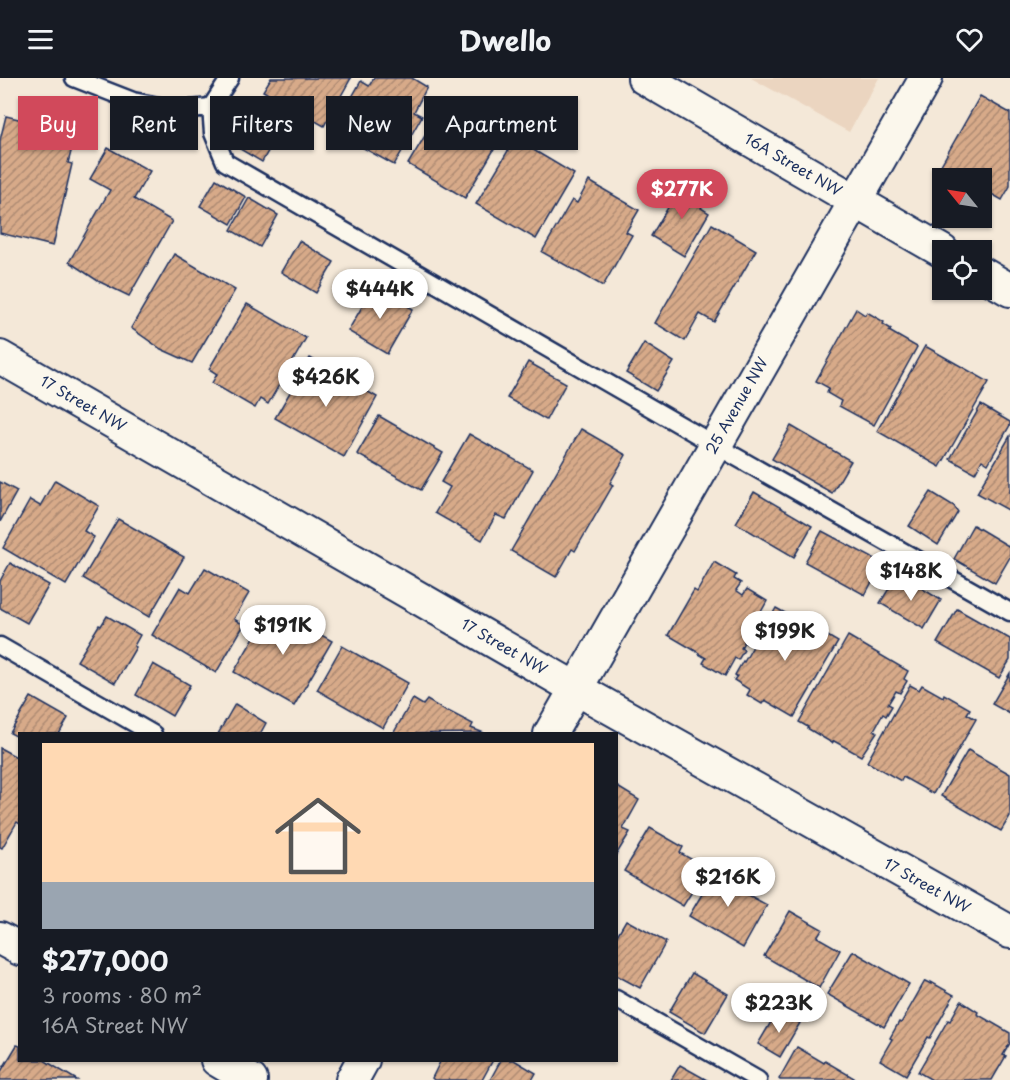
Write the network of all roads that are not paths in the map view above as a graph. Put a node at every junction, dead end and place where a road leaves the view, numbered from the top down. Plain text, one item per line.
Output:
1 (74, 78) edge
2 (230, 78) edge
3 (644, 78) edge
4 (926, 78) edge
5 (218, 96) edge
6 (210, 107) edge
7 (220, 150) edge
8 (855, 201) junction
9 (932, 245) edge
10 (992, 279) edge
11 (1010, 290) edge
12 (0, 357) edge
13 (715, 445) junction
14 (1010, 612) edge
15 (0, 646) edge
16 (575, 688) junction
17 (150, 732) edge
18 (551, 732) edge
19 (1010, 933) edge
20 (0, 938) edge
21 (18, 948) edge
22 (618, 1000) edge
23 (220, 1062) edge
24 (362, 1062) edge
25 (251, 1080) edge
26 (352, 1080) edge
27 (758, 1080) edge

1 - 6 lane
2 - 5 lane
3 - 8 street, 16A Street NW
4 - 8 street, 25 Avenue NW
7 - 13 lane
8 - 9 street, 16A Street NW
8 - 13 street, 25 Avenue NW
10 - 11 street
12 - 16 street, 17 Street NW
13 - 14 lane
13 - 16 street, 25 Avenue NW
15 - 17 lane
16 - 18 street, 25 Avenue NW
16 - 19 street, 17 Street NW
20 - 21 street
22 - 27 lane
23 - 25 street
24 - 26 street

